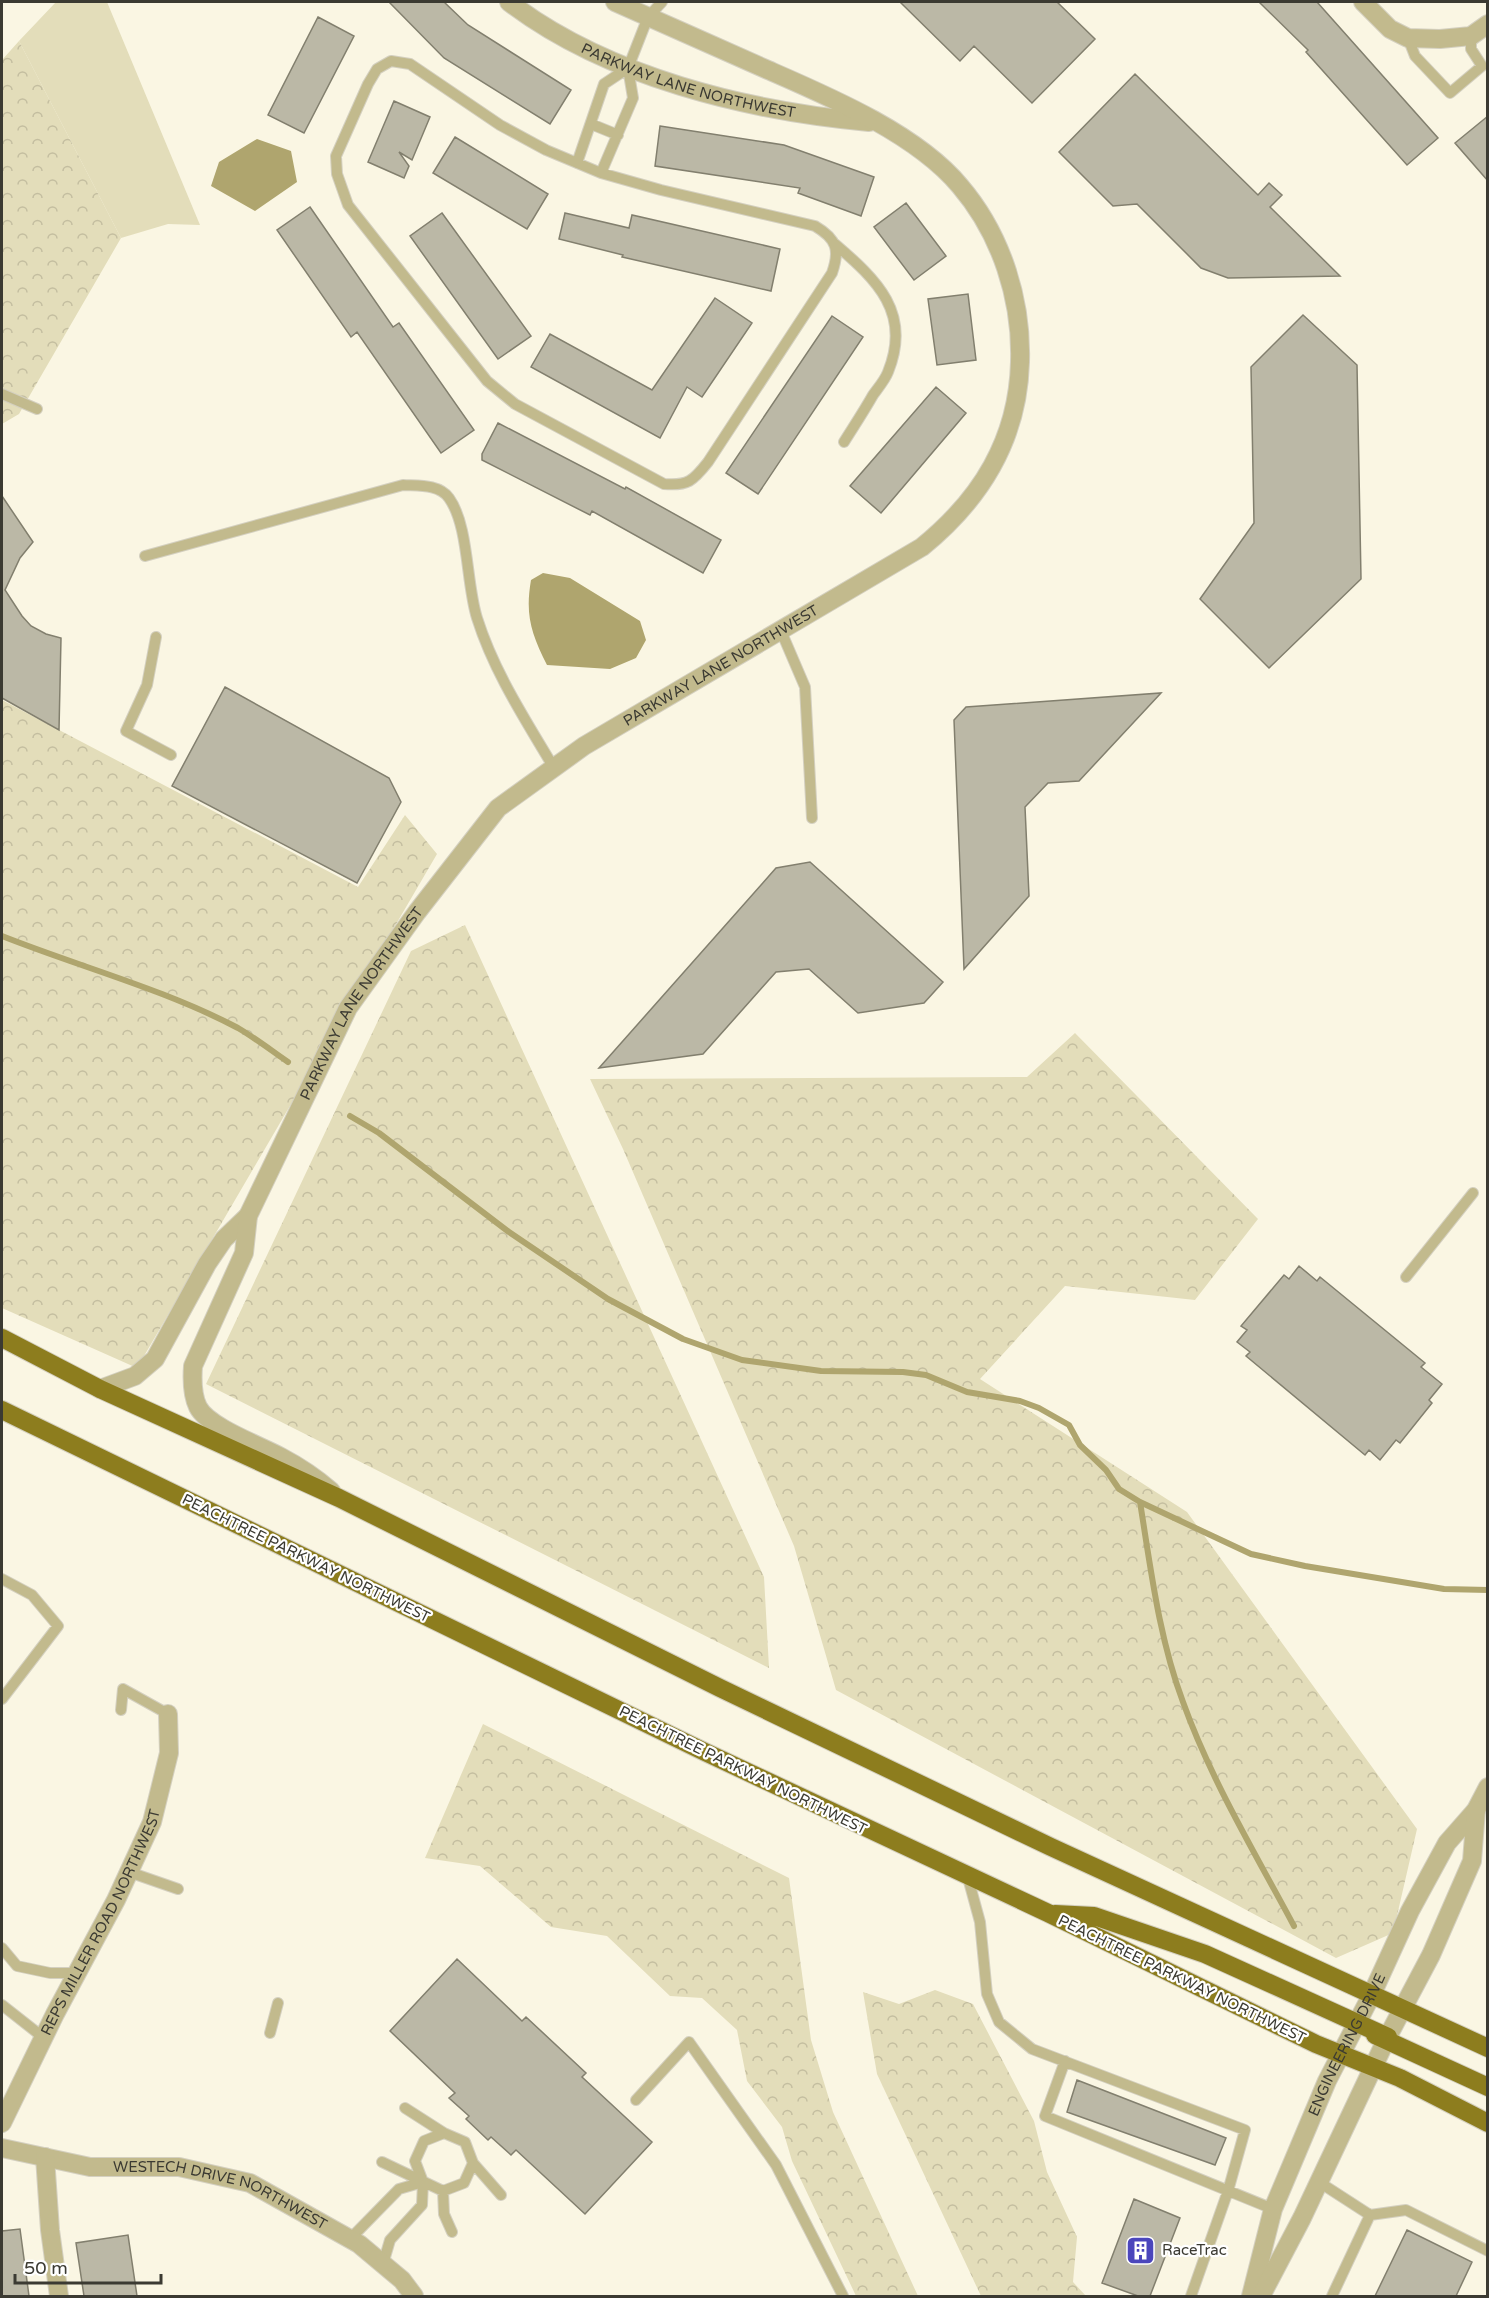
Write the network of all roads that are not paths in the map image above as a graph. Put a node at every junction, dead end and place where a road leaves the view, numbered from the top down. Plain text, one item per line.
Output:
1 (509, 2) edge
2 (615, 2) edge
3 (662, 2) edge
4 (1363, 2) edge
5 (648, 17) junction
6 (1488, 24) edge
7 (1471, 36) junction
8 (1408, 38) junction
9 (628, 68) junction
10 (879, 123) junction
11 (591, 124) junction
12 (618, 135) junction
13 (577, 163) junction
14 (601, 173) junction
15 (835, 244) junction
16 (2, 394) edge
17 (37, 409) dead end
18 (844, 442) dead end
19 (145, 556) dead end
20 (781, 631) junction
21 (156, 637) dead end
22 (171, 755) dead end
23 (554, 768) junction
24 (812, 818) dead end
25 (1473, 1193) dead end
26 (248, 1216) junction
27 (1406, 1277) dead end
28 (2, 1338) edge
29 (100, 1389) junction
30 (2, 1410) edge
31 (339, 1498) junction
32 (2, 1579) edge
33 (2, 1699) edge
34 (121, 1710) dead end
35 (168, 1714) joint
36 (1488, 1787) edge
37 (1476, 1810) junction
38 (129, 1872) junction
39 (968, 1878) junction
40 (178, 1888) dead end
41 (1048, 1913) junction
42 (2, 1948) edge
43 (78, 1973) junction
44 (1372, 1994) junction
45 (278, 2003) dead end
46 (2, 2005) edge
47 (1402, 2007) junction
48 (1356, 2025) junction
49 (270, 2033) dead end
50 (44, 2038) junction
51 (1387, 2038) junction
52 (1488, 2048) edge
53 (1341, 2055) junction
54 (1065, 2061) junction
55 (1373, 2067) junction
56 (1488, 2087) edge
57 (636, 2100) dead end
58 (405, 2108) dead end
59 (2, 2123) edge
60 (1488, 2123) edge
61 (444, 2133) junction
62 (2, 2148) edge
63 (45, 2157) junction
64 (382, 2162) dead end
65 (473, 2163) junction
66 (1319, 2181) junction
67 (423, 2182) junction
68 (443, 2191) junction
69 (1228, 2191) junction
70 (501, 2195) dead end
71 (1273, 2209) junction
72 (1370, 2215) junction
73 (452, 2232) dead end
74 (350, 2239) junction
75 (1488, 2251) edge
76 (383, 2264) junction
77 (59, 2296) edge
78 (414, 2296) edge
79 (843, 2296) edge
80 (1191, 2296) edge
81 (1251, 2296) edge
82 (1261, 2296) edge
83 (1332, 2296) edge

1 - 9 street, PARKWAY LANE NORTHWEST
2 - 5 street, PARKWAY LANE NORTHWEST
3 - 5 lane
4 - 8 street
5 - 9 lane
5 - 10 street, PARKWAY LANE NORTHWEST
6 - 7 street
7 - 8 street
7 - 8 lane
9 - 10 street, PARKWAY LANE NORTHWEST
9 - 11 lane
9 - 12 lane
10 - 20 street, PARKWAY LANE NORTHWEST
11 - 12 lane
11 - 13 lane
12 - 14 lane
13 - 14 lane
13 - 15 lane
14 - 15 lane
15 - 18 lane
16 - 17 lane
19 - 23 lane
20 - 23 street, PARKWAY LANE NORTHWEST
20 - 24 lane
21 - 22 lane
23 - 26 street, PARKWAY LANE NORTHWEST
25 - 27 lane
26 - 29 street, PARKWAY LANE NORTHWEST
26 - 31 street, PARKWAY LANE NORTHWEST
28 - 29 highway
29 - 31 highway
30 - 39 highway, PEACHTREE PARKWAY NORTHWEST
31 - 44 highway
32 - 33 lane
34 - 35 lane
35 - 38 street, REPS MILLER ROAD NORTHWEST
36 - 37 street, ENGINEERING DRIVE
37 - 44 street, ENGINEERING DRIVE
37 - 47 street, ENGINEERING DRIVE
38 - 40 lane
38 - 43 street, REPS MILLER ROAD NORTHWEST
39 - 41 highway, PEACHTREE PARKWAY NORTHWEST
39 - 54 lane
41 - 48 highway
41 - 53 highway, PEACHTREE PARKWAY NORTHWEST
42 - 43 lane
43 - 50 street, REPS MILLER ROAD NORTHWEST
44 - 47 highway
44 - 48 street, ENGINEERING DRIVE
45 - 49 lane
46 - 50 lane
47 - 51 street, ENGINEERING DRIVE
47 - 52 highway
48 - 51 highway
48 - 53 street, ENGINEERING DRIVE
50 - 59 street, REPS MILLER ROAD NORTHWEST
51 - 55 street, ENGINEERING DRIVE
51 - 56 highway
53 - 55 highway, PEACHTREE PARKWAY NORTHWEST
53 - 71 street, ENGINEERING DRIVE
54 - 69 lane
54 - 69 lane
55 - 60 highway, PEACHTREE PARKWAY NORTHWEST
55 - 66 street, ENGINEERING DRIVE
57 - 79 lane
58 - 61 lane
61 - 65 lane
61 - 67 lane
62 - 63 street, WESTECH DRIVE NORTHWEST
63 - 74 street, WESTECH DRIVE NORTHWEST
63 - 77 street
64 - 67 lane
65 - 68 lane
65 - 70 lane
66 - 72 lane
66 - 82 street, ENGINEERING DRIVE
67 - 68 lane
67 - 74 lane
67 - 76 lane
68 - 73 lane
69 - 71 lane
69 - 80 lane
71 - 81 street, ENGINEERING DRIVE
72 - 75 lane
72 - 83 lane
74 - 76 street, WESTECH DRIVE NORTHWEST
76 - 78 street, WESTECH DRIVE NORTHWEST

